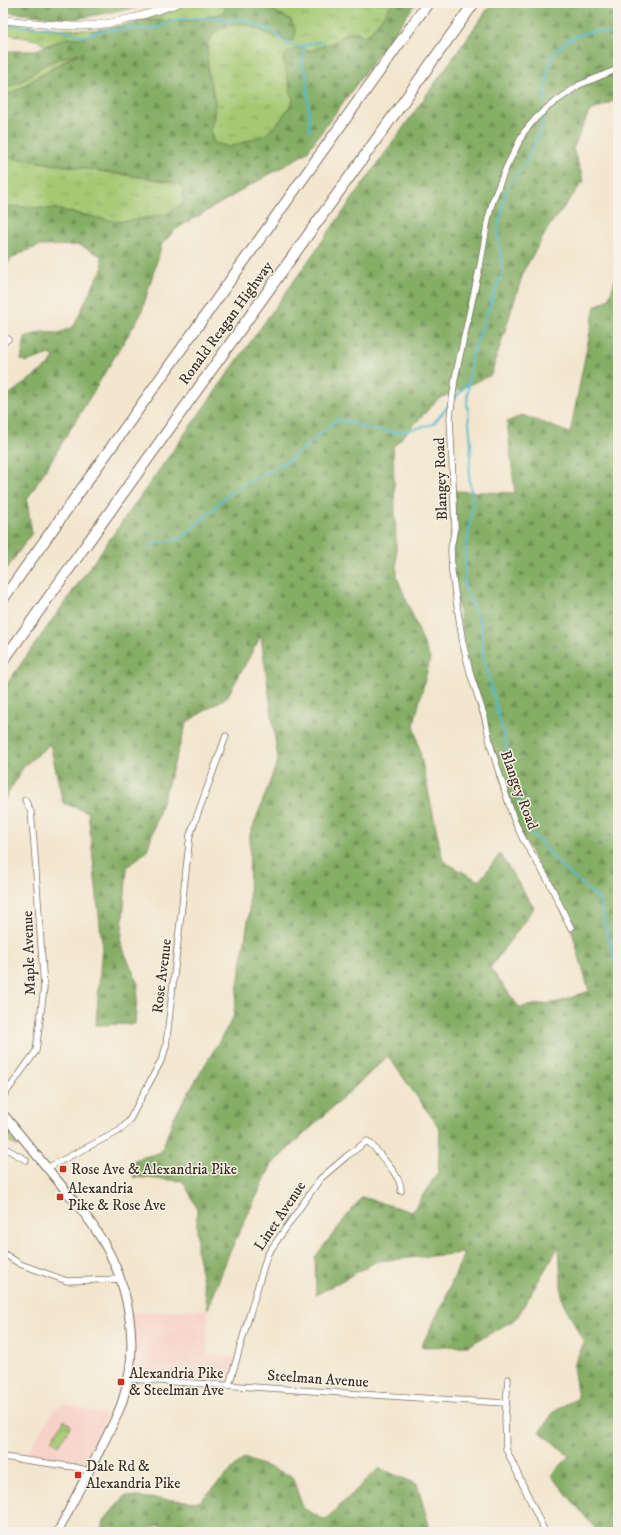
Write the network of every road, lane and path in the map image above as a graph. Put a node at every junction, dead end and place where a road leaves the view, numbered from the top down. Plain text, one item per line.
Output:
1 (179, 3) edge
2 (428, 3) edge
3 (474, 3) edge
4 (3, 20) edge
5 (618, 69) edge
6 (3, 599) edge
7 (3, 661) edge
8 (226, 736) dead end
9 (25, 800) dead end
10 (571, 928) dead end
11 (3, 1097) edge
12 (3, 1114) edge
13 (3, 1147) edge
14 (26, 1160) dead end
15 (47, 1168) junction
16 (401, 1191) dead end
17 (3, 1253) edge
18 (120, 1279) junction
19 (129, 1379) junction
20 (508, 1379) dead end
21 (230, 1385) junction
22 (506, 1402) junction
23 (3, 1457) edge
24 (90, 1471) junction
25 (58, 1532) edge
26 (545, 1532) edge

1 - 4 street
2 - 6 highway, Ronald Reagan Highway
3 - 7 highway, Ronald Reagan Highway
5 - 10 street, Blangey Road
8 - 15 street, Rose Avenue
9 - 11 street, Maple Avenue
12 - 15 main road
13 - 14 street
15 - 18 main road
16 - 21 street, Linet Avenue
17 - 18 street
18 - 19 main road
19 - 21 street, Steelman Avenue
19 - 24 main road
20 - 22 street
21 - 22 street, Steelman Avenue
22 - 26 street
23 - 24 street
24 - 25 main road

